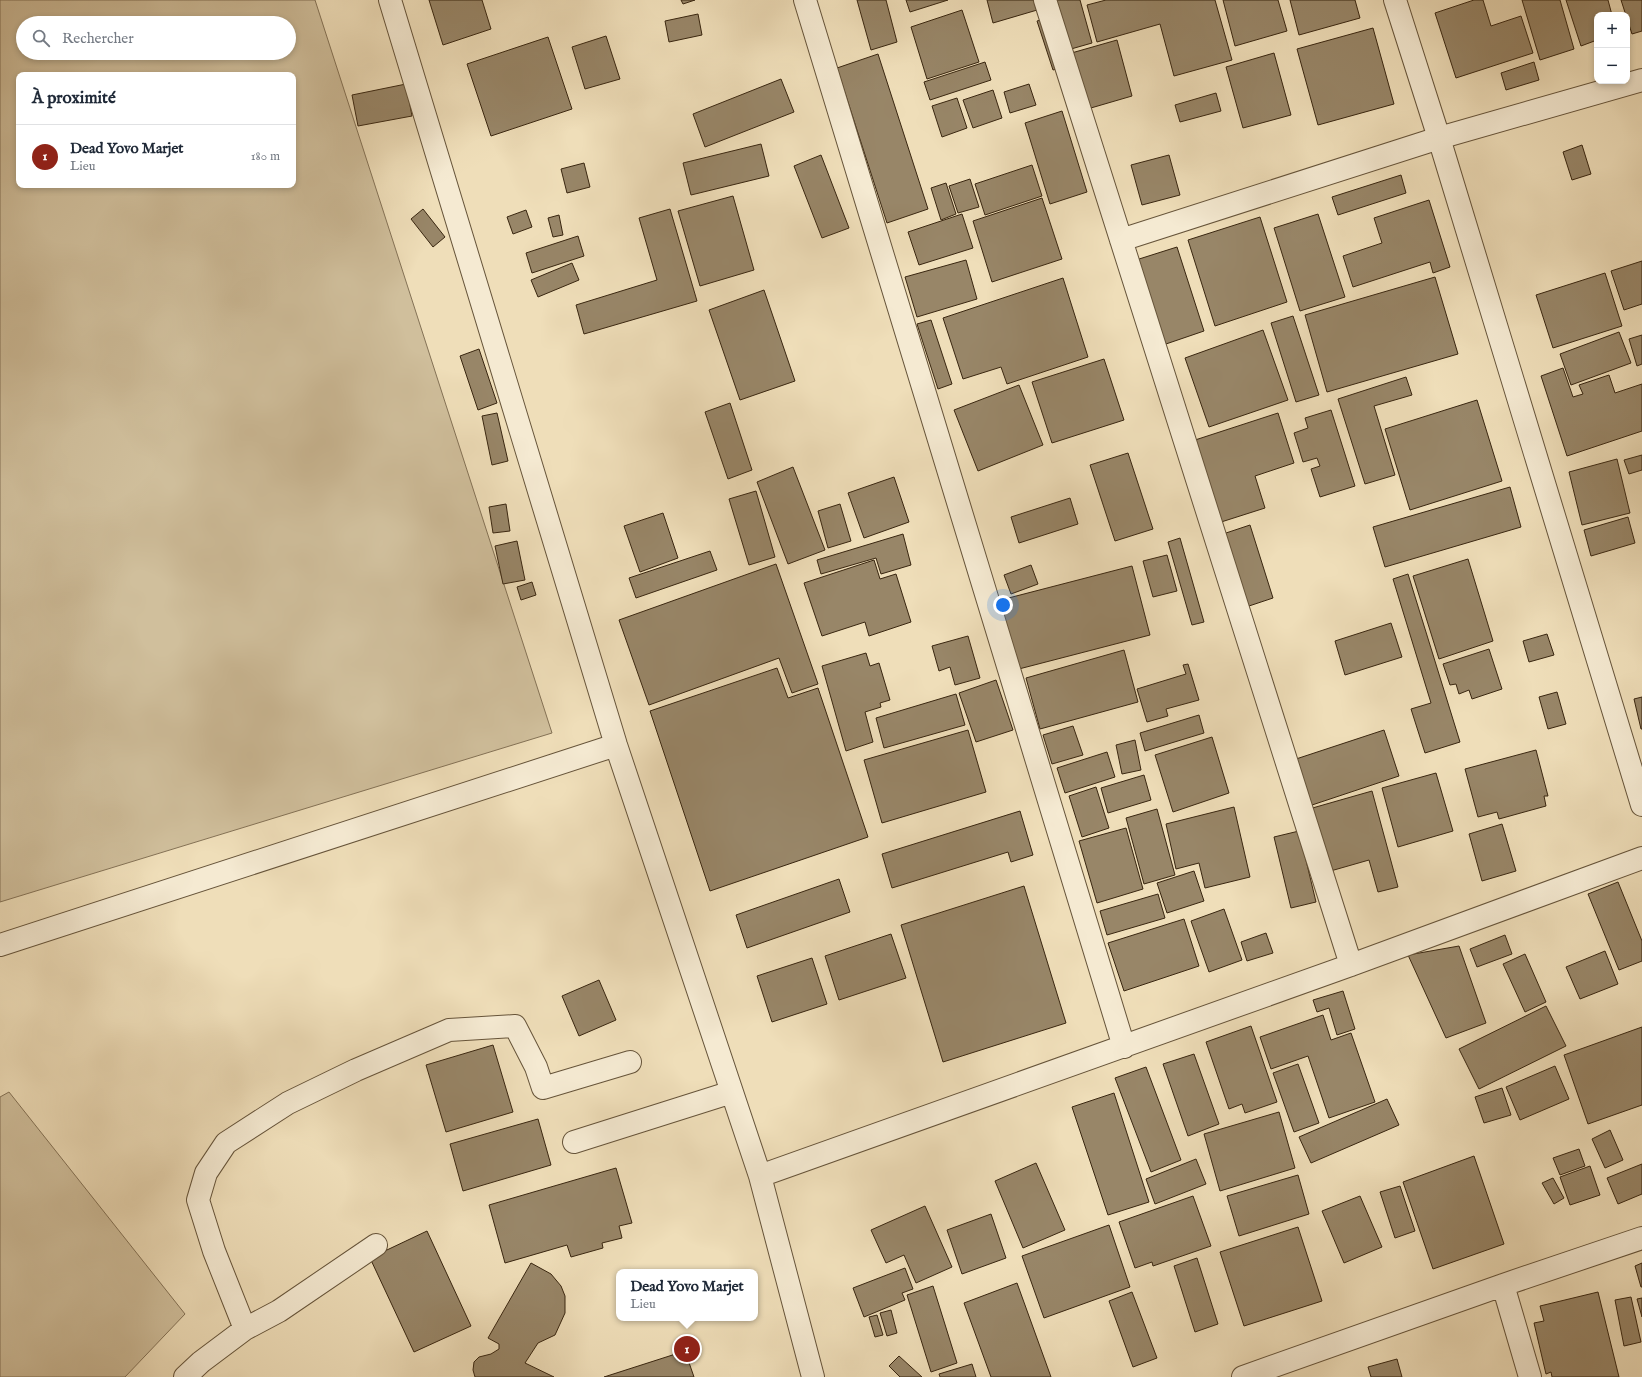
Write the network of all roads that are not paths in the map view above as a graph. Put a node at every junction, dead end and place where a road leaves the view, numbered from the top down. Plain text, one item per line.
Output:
1 (390, 0) edge
2 (805, 0) edge
3 (1045, 0) edge
4 (1395, 0) edge
5 (1642, 80) edge
6 (1439, 138) junction
7 (1121, 240) junction
8 (616, 745) junction
9 (1642, 805) edge
10 (1642, 858) edge
11 (0, 945) edge
12 (1351, 965) junction
13 (1124, 1047) junction
14 (630, 1062) dead end
15 (732, 1092) junction
16 (574, 1142) dead end
17 (760, 1176) junction
18 (1642, 1238) edge
19 (376, 1245) dead end
20 (1503, 1285) junction
21 (245, 1329) junction
22 (185, 1377) edge
23 (813, 1377) edge
24 (1244, 1377) edge
25 (1530, 1377) edge

1 - 8 street
2 - 13 street
3 - 7 street
4 - 6 street
5 - 6 street
6 - 7 street
6 - 9 street
7 - 12 street
8 - 11 street
8 - 15 street
10 - 12 street
12 - 13 street
13 - 17 street
14 - 21 street
15 - 16 street
15 - 17 street
17 - 23 street
18 - 20 street
19 - 21 street
20 - 24 street
20 - 25 street
21 - 22 street

